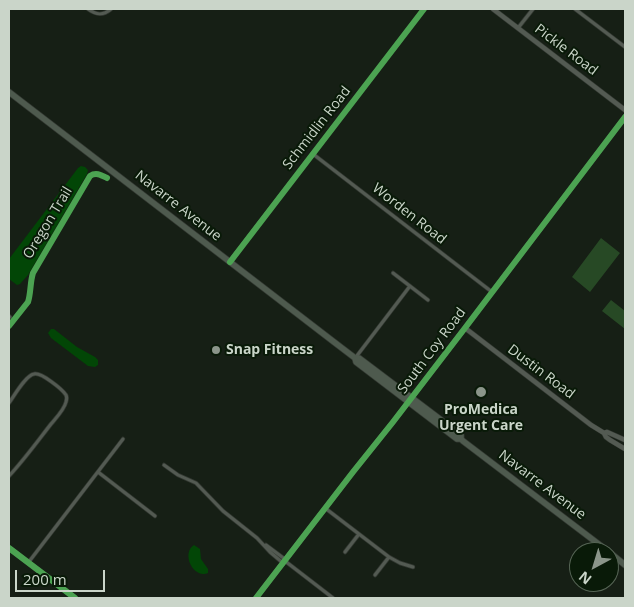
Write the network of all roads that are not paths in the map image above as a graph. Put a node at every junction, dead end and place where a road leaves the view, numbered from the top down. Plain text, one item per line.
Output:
1 (88, 9) edge
2 (111, 9) edge
3 (424, 9) edge
4 (494, 9) edge
5 (533, 9) edge
6 (575, 9) edge
7 (518, 28) junction
8 (625, 47) edge
9 (9, 92) edge
10 (625, 110) edge
11 (625, 117) edge
12 (312, 154) junction
13 (230, 262) junction
14 (393, 273) dead end
15 (410, 286) junction
16 (492, 292) junction
17 (428, 300) dead end
18 (465, 328) junction
19 (355, 358) junction
20 (360, 364) junction
21 (373, 368) junction
22 (410, 400) junction
23 (9, 403) edge
24 (604, 433) junction
25 (123, 439) dead end
26 (625, 440) edge
27 (625, 449) edge
28 (164, 465) dead end
29 (98, 472) junction
30 (9, 476) edge
31 (325, 508) junction
32 (155, 516) dead end
33 (359, 534) junction
34 (596, 542) edge
35 (9, 548) edge
36 (345, 552) dead end
37 (389, 557) junction
38 (285, 561) junction
39 (28, 563) junction
40 (413, 567) dead end
41 (375, 575) dead end
42 (75, 598) edge
43 (258, 598) edge
44 (333, 598) edge

1 - 2 street
3 - 12 street, Schmidlin Road
4 - 7 street, Pickle Road
5 - 7 street
6 - 8 street
7 - 10 street, Pickle Road
9 - 13 highway, Navarre Avenue
11 - 16 street, South Coy Road
12 - 13 street, Schmidlin Road
12 - 16 street, Worden Road
13 - 19 highway, Navarre Avenue
14 - 15 street
15 - 17 street
15 - 19 street
16 - 18 street, South Coy Road
18 - 22 street, South Coy Road
18 - 24 street, Dustin Road
19 - 20 highway, Navarre Avenue
19 - 21 highway, Navarre Avenue
20 - 21 highway
20 - 22 highway, Navarre Avenue
21 - 22 highway, Navarre Avenue
22 - 31 street, South Coy Road
22 - 34 highway, Navarre Avenue
23 - 30 street
24 - 26 street, Dustin Road
24 - 27 street, Dustin Road
25 - 29 street
28 - 38 street
29 - 32 street
29 - 39 street
31 - 33 street
31 - 38 street, South Coy Road
33 - 36 street
33 - 37 street
35 - 39 street
37 - 40 street
37 - 41 street
38 - 43 street, South Coy Road
38 - 44 street
39 - 42 street

